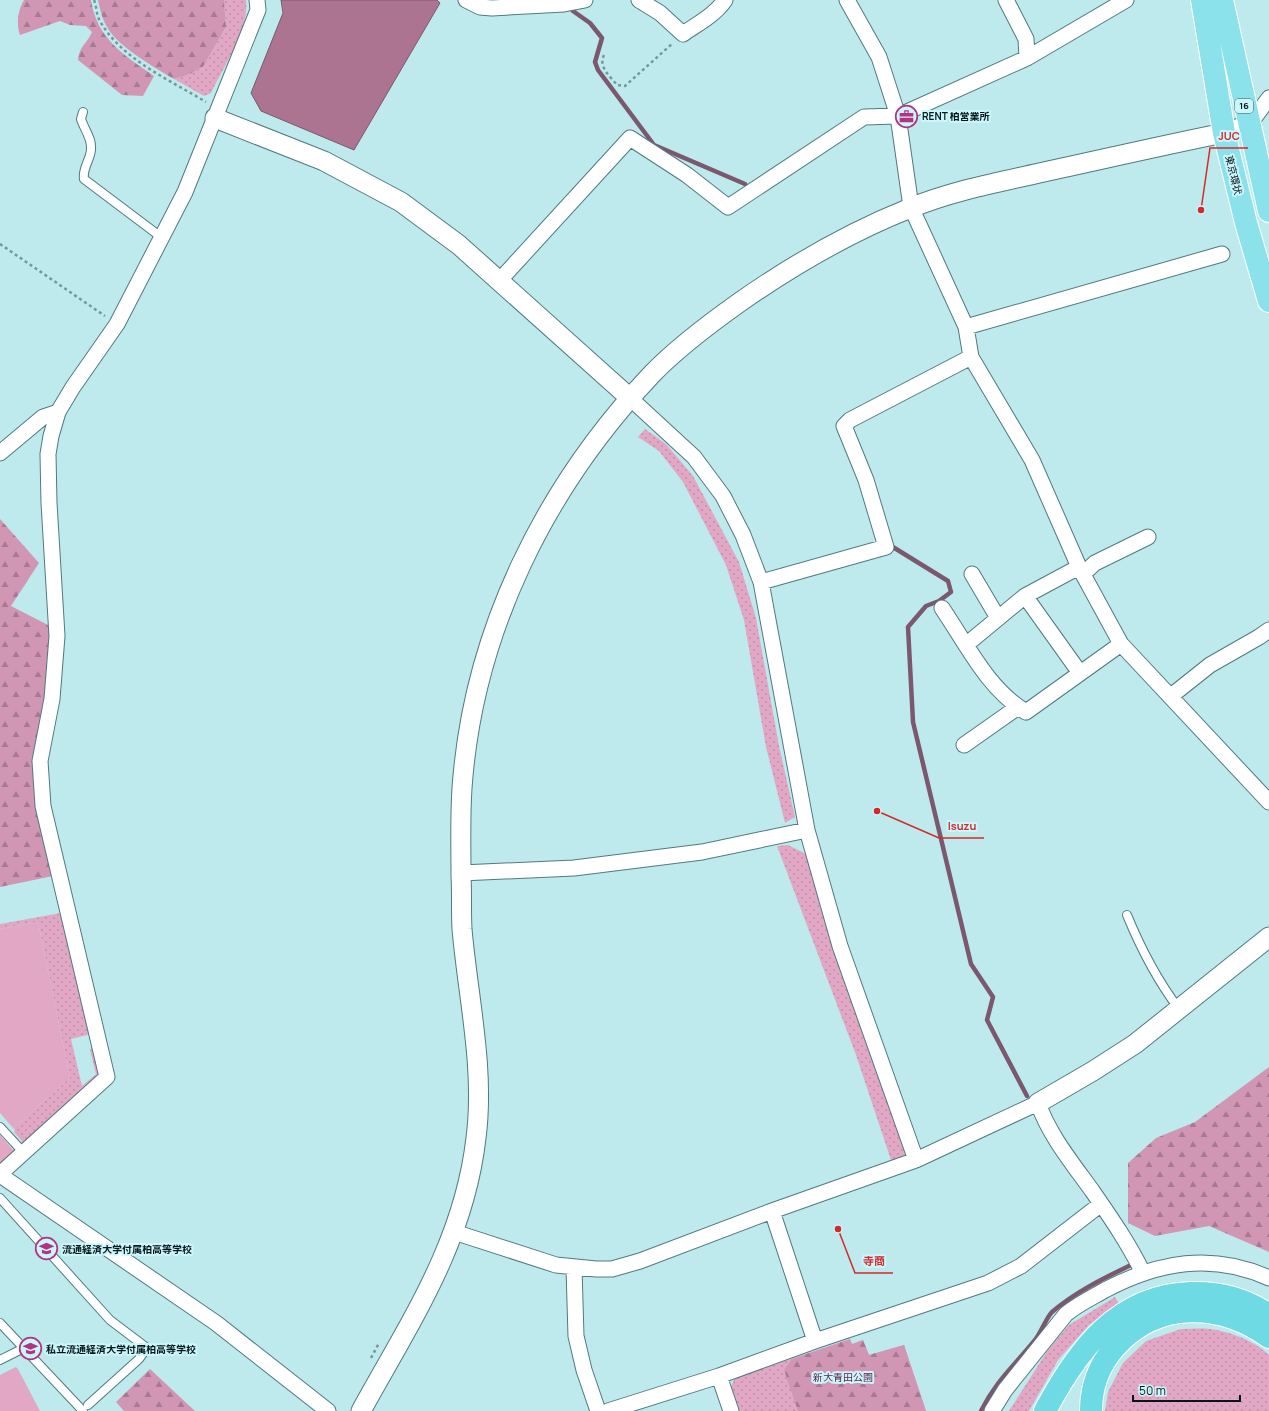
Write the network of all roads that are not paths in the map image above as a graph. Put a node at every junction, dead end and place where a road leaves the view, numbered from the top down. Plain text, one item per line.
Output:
1 (257, 0) edge
2 (466, 0) edge
3 (585, 0) edge
4 (639, 0) edge
5 (725, 0) edge
6 (846, 0) edge
7 (1006, 0) edge
8 (1126, 0) edge
9 (1202, 0) edge
10 (1222, 0) edge
11 (1027, 58) junction
12 (1269, 98) edge
13 (83, 112) dead end
14 (216, 114) junction
15 (898, 116) junction
16 (1249, 125) junction
17 (1224, 133) junction
18 (911, 207) junction
19 (1269, 211) edge
20 (161, 237) junction
21 (1222, 254) dead end
22 (499, 281) junction
23 (1269, 301) edge
24 (966, 327) junction
25 (971, 357) junction
26 (631, 399) junction
27 (58, 412) junction
28 (0, 453) edge
29 (1148, 537) dead end
30 (1081, 570) junction
31 (972, 574) dead end
32 (761, 582) junction
33 (1025, 596) junction
34 (942, 608) dead end
35 (998, 618) junction
36 (1269, 630) edge
37 (967, 644) junction
38 (1121, 644) junction
39 (1080, 673) junction
40 (1171, 696) junction
41 (1018, 707) junction
42 (964, 745) dead end
43 (1269, 802) edge
44 (806, 830) junction
45 (461, 873) junction
46 (1127, 915) dead end
47 (1269, 937) edge
48 (1179, 1010) junction
49 (1038, 1103) junction
50 (0, 1127) edge
51 (24, 1153) junction
52 (916, 1160) junction
53 (0, 1174) edge
54 (0, 1198) edge
55 (1101, 1204) junction
56 (772, 1211) junction
57 (454, 1232) junction
58 (574, 1268) junction
59 (1143, 1273) junction
60 (1269, 1278) edge
61 (1269, 1315) edge
62 (0, 1323) edge
63 (1269, 1336) edge
64 (815, 1341) junction
65 (24, 1348) junction
66 (0, 1360) edge
67 (719, 1376) junction
68 (87, 1410) edge
69 (328, 1411) edge
70 (361, 1411) edge
71 (598, 1411) edge
72 (608, 1411) edge
73 (731, 1411) edge
74 (992, 1411) edge
75 (1045, 1411) edge
76 (1090, 1411) edge

1 - 14 street
2 - 3 street
4 - 5 street
6 - 15 street
7 - 11 street
8 - 11 street
9 - 17 highway, 東京環状 / 16
10 - 16 highway, 16
11 - 15 street
12 - 16 street
13 - 20 lane
14 - 20 street
14 - 22 street
15 - 18 street
15 - 22 street
16 - 17 street
16 - 19 highway, 16
17 - 18 street
17 - 23 highway, 東京環状 / 16
18 - 24 street
18 - 26 street
20 - 27 street
21 - 24 street
22 - 26 street
24 - 25 street
25 - 30 street
25 - 32 street
26 - 32 street
26 - 45 street
27 - 28 street
27 - 51 street
29 - 30 street
30 - 33 street
30 - 38 street
31 - 35 street
32 - 44 street
33 - 35 street
33 - 39 street
34 - 37 street
35 - 37 street
36 - 40 street
37 - 41 street
38 - 39 street
38 - 40 street
39 - 41 street
40 - 43 street
41 - 42 street
44 - 45 street
44 - 52 street
45 - 57 street
46 - 48 lane
47 - 48 street
48 - 49 street
49 - 52 street
49 - 55 street
50 - 51 lane
51 - 53 street
52 - 56 street
53 - 69 street
54 - 68 lane
55 - 59 street
55 - 64 street
56 - 58 street
56 - 64 street
57 - 58 street
57 - 70 street
58 - 71 street
59 - 60 street
59 - 74 street
61 - 75 highway
62 - 65 lane
63 - 76 highway
64 - 67 street
65 - 66 lane
65 - 68 lane
67 - 72 street
67 - 73 street

